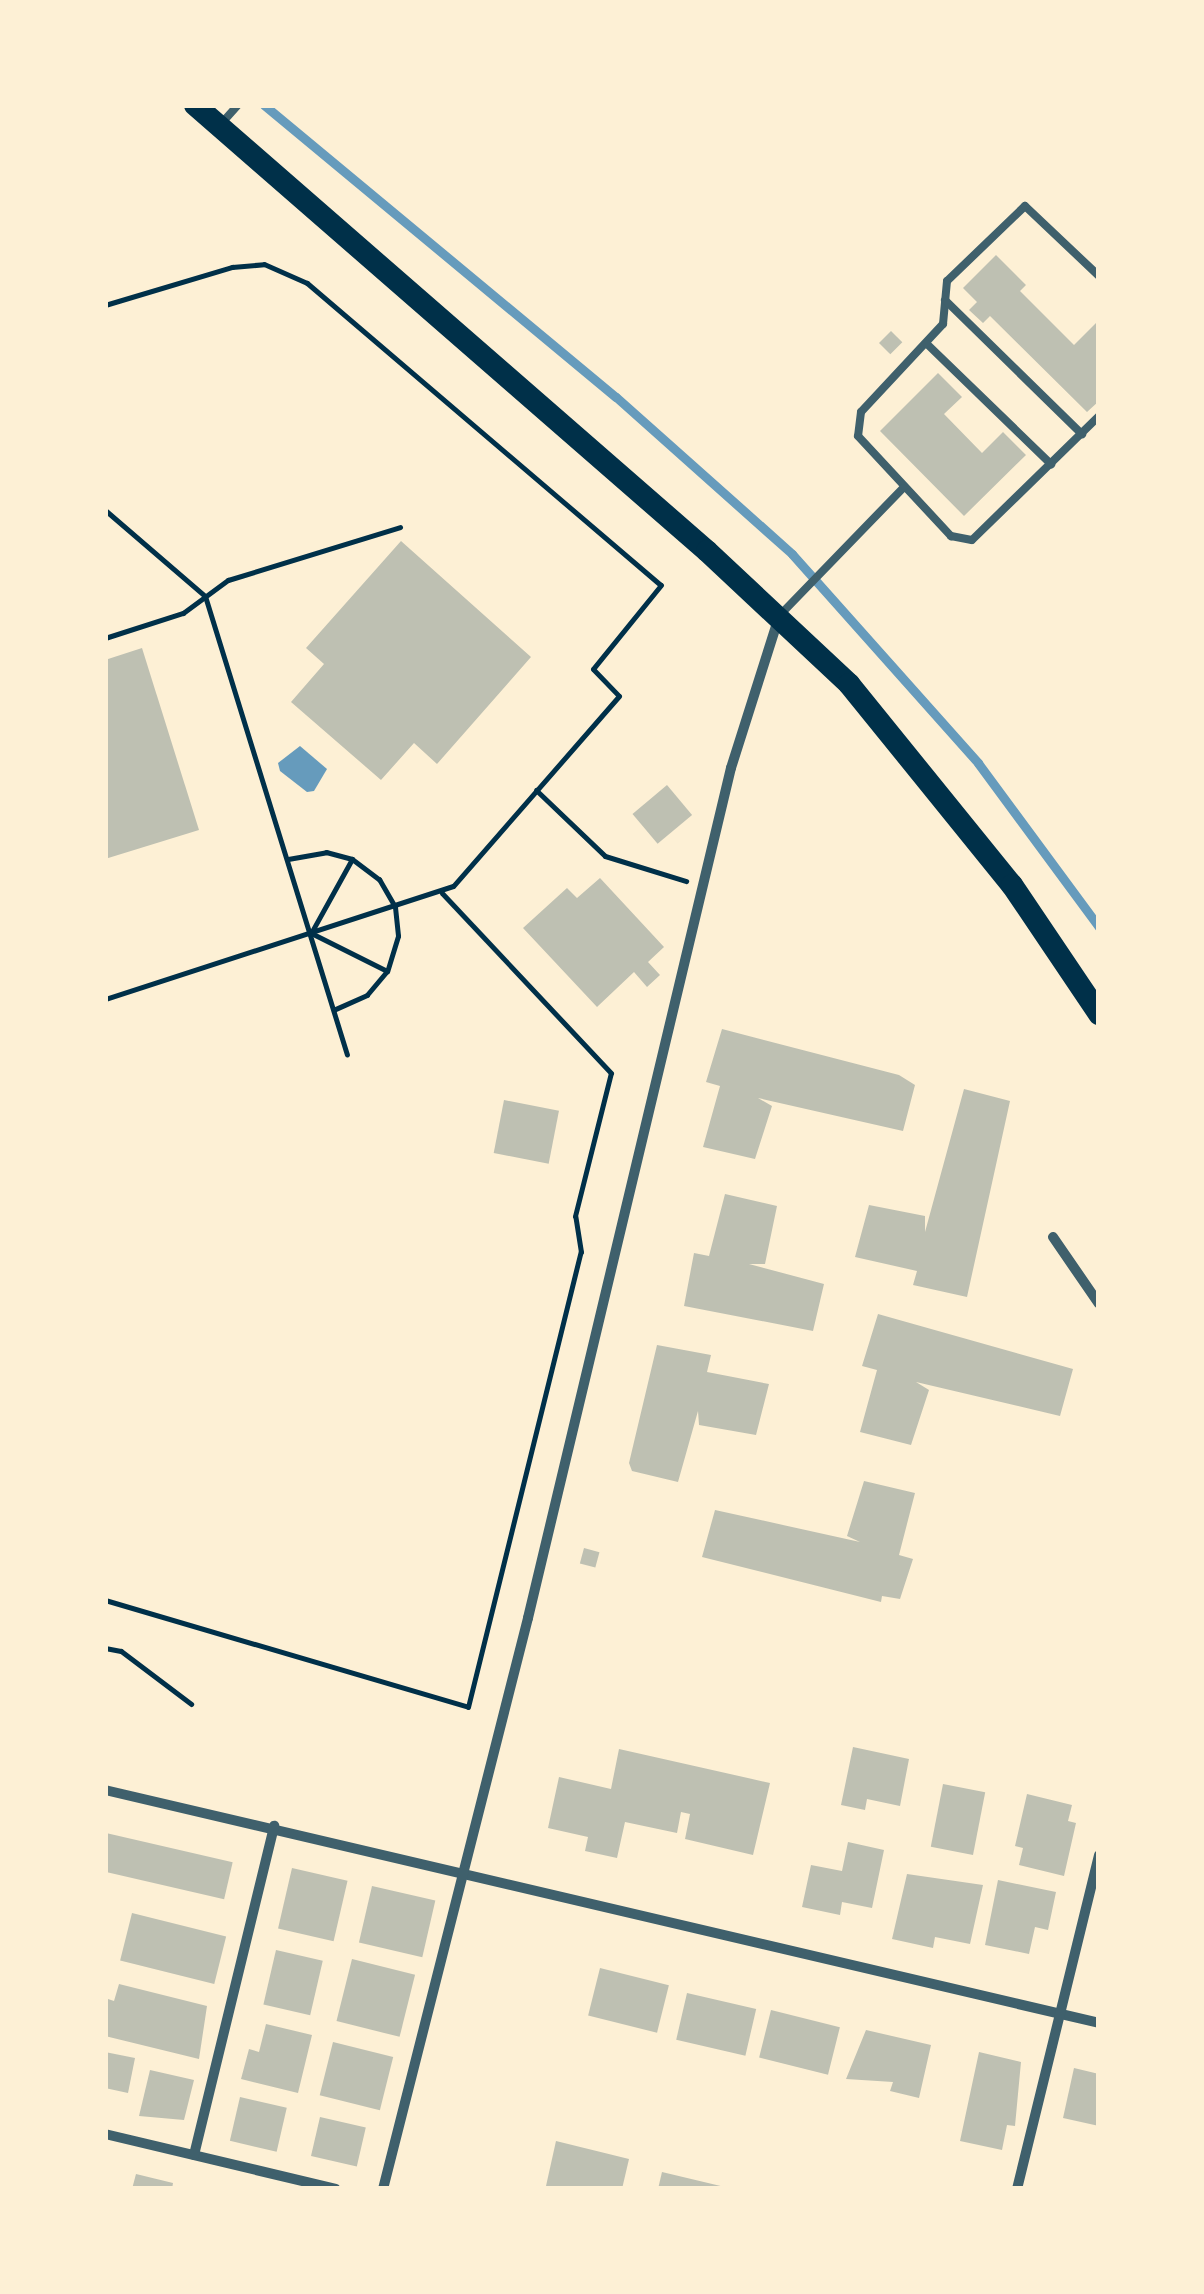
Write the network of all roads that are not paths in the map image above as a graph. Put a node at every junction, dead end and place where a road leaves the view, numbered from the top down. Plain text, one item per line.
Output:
1 (195, 105) edge
2 (237, 106) edge
3 (220, 126) junction
4 (1099, 276) edge
5 (945, 300) junction
6 (926, 344) junction
7 (1099, 416) edge
8 (1082, 434) junction
9 (1051, 464) junction
10 (903, 488) junction
11 (779, 616) junction
12 (1099, 1014) edge
13 (1052, 1236) dead end
14 (1099, 1304) edge
15 (105, 1790) edge
16 (274, 1826) junction
17 (1099, 1856) edge
18 (462, 1870) junction
19 (1061, 2014) junction
20 (1099, 2022) edge
21 (105, 2134) edge
22 (194, 2155) junction
23 (336, 2189) edge
24 (383, 2189) edge
25 (1017, 2189) edge

1 - 3 main road
2 - 3 lane
3 - 11 main road
4 - 5 lane
5 - 6 lane
5 - 8 lane
6 - 9 lane
6 - 10 lane
7 - 8 lane
8 - 9 lane
9 - 10 lane
10 - 11 lane
11 - 12 main road
11 - 18 street
13 - 14 street
15 - 16 street
16 - 18 street
16 - 22 street
17 - 19 street
18 - 19 street
18 - 24 street
19 - 20 street
19 - 25 street
21 - 22 street
22 - 23 street

